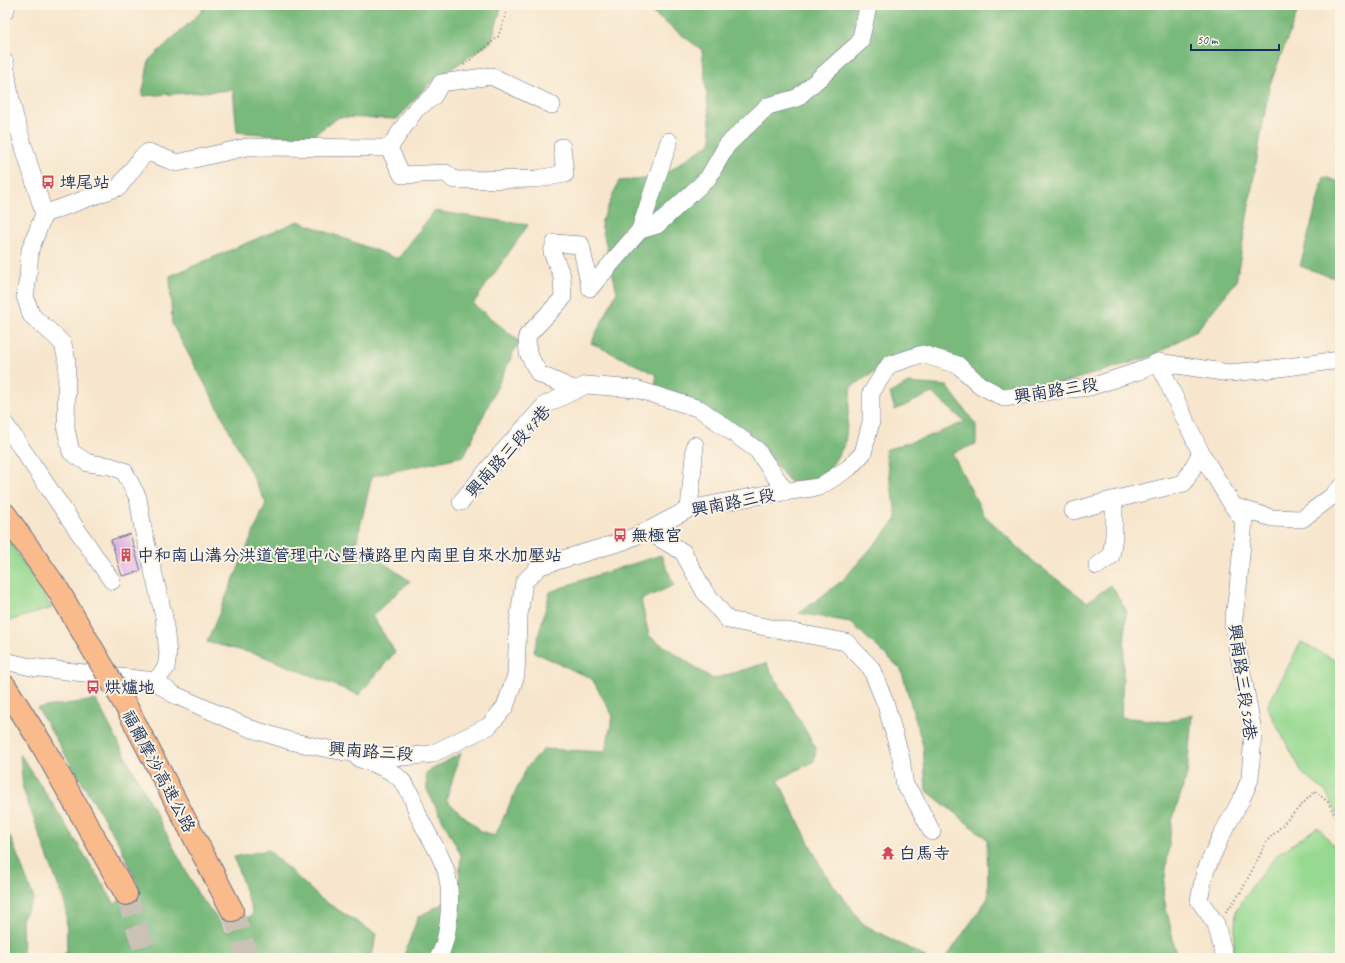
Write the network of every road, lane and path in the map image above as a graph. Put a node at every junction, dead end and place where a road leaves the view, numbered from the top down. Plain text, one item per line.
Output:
1 (7, 5) edge
2 (509, 5) edge
3 (867, 5) edge
4 (5, 11) edge
5 (5, 62) edge
6 (463, 66) dead end
7 (552, 105) dead end
8 (669, 141) dead end
9 (562, 147) dead end
10 (389, 148) junction
11 (44, 214) junction
12 (640, 230) junction
13 (1340, 360) edge
14 (1158, 362) junction
15 (576, 390) junction
16 (5, 424) edge
17 (695, 445) dead end
18 (1201, 452) junction
19 (1340, 488) edge
20 (786, 492) junction
21 (1114, 500) junction
22 (461, 502) dead end
23 (1233, 506) junction
24 (689, 509) junction
25 (1073, 512) dead end
26 (5, 514) edge
27 (648, 531) junction
28 (1098, 566) dead end
29 (112, 581) dead end
30 (5, 661) edge
31 (155, 681) junction
32 (5, 686) edge
33 (345, 752) junction
34 (1340, 826) edge
35 (932, 832) dead end
36 (126, 894) tunnel mouth
37 (232, 910) tunnel mouth
38 (1216, 924) junction
39 (438, 958) edge
40 (1225, 958) edge

1 - 4 street
2 - 6 path
3 - 12 street
5 - 11 street
7 - 10 street
8 - 12 street, 興南路三段47巷
9 - 10 street
10 - 11 street
11 - 31 street
12 - 15 street, 興南路三段47巷
13 - 14 street
14 - 18 street, 興南路三段52巷
14 - 20 street, 興南路三段
15 - 20 street, 興南路三段47巷
15 - 22 street, 興南路三段47巷
16 - 29 street
17 - 24 street
18 - 21 street
18 - 23 street, 興南路三段52巷
19 - 23 street
20 - 24 street, 興南路三段
21 - 25 street
21 - 28 street
23 - 38 street, 興南路三段52巷
24 - 27 street, 興南路三段
26 - 37 highway, 福爾摩沙高速公路, bridge
27 - 33 street, 興南路三段
27 - 35 street
30 - 31 street
31 - 33 street, 興南路三段
32 - 36 highway
33 - 39 street
34 - 38 path
38 - 40 street, 興南路三段52巷

